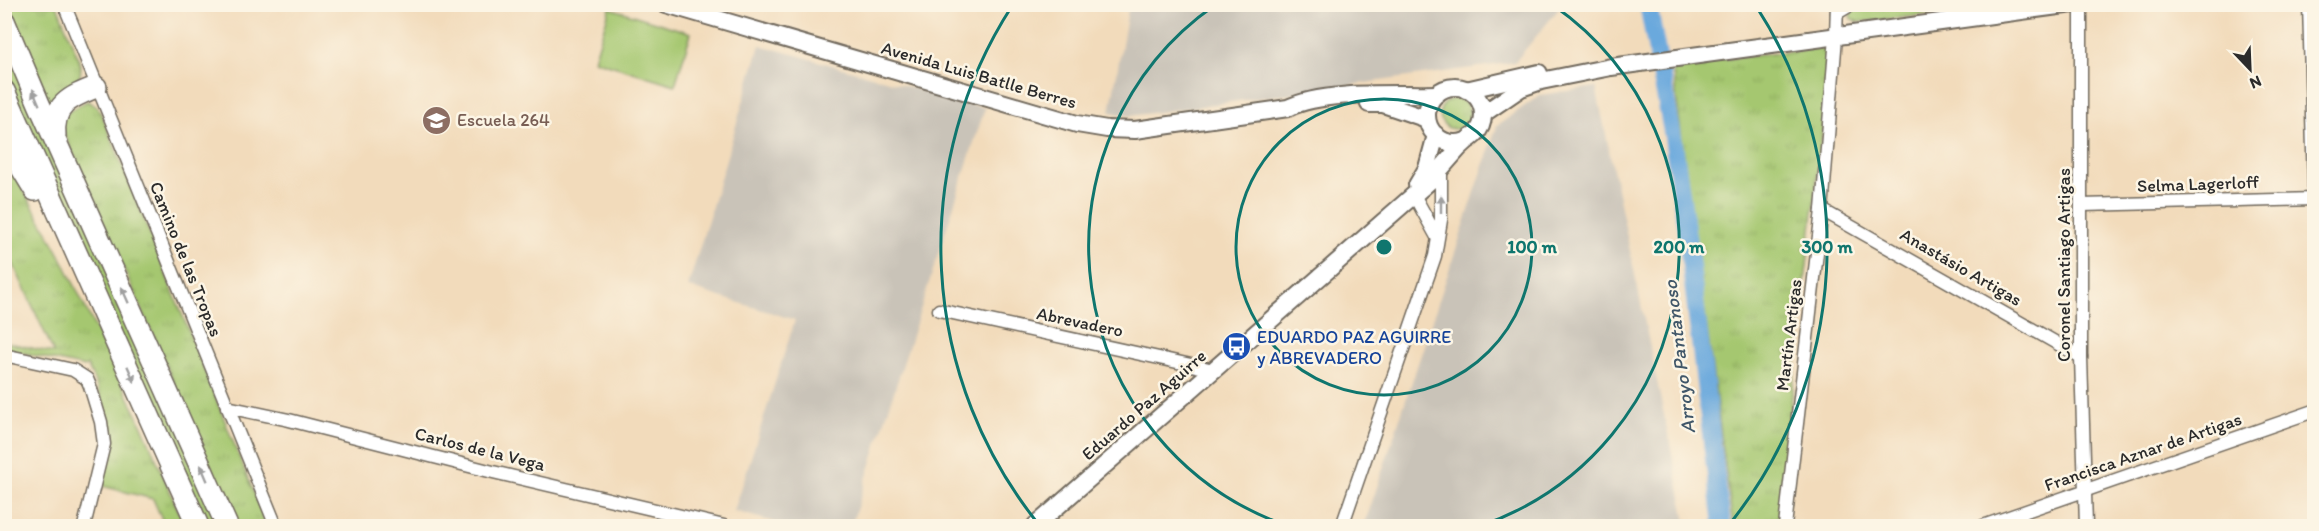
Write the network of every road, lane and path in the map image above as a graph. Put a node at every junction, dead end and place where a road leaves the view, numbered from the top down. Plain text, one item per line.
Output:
1 (64, 4) edge
2 (666, 4) edge
3 (1852, 4) edge
4 (2073, 4) edge
5 (2081, 4) edge
6 (2309, 4) edge
7 (691, 8) edge
8 (1837, 9) edge
9 (4, 21) edge
10 (1836, 37) junction
11 (1619, 67) junction
12 (96, 87) junction
13 (1466, 90) junction
14 (4, 91) edge
15 (1437, 94) junction
16 (1288, 108) junction
17 (1483, 114) junction
18 (1427, 119) junction
19 (1436, 135) junction
20 (1471, 138) junction
21 (4, 139) edge
22 (55, 140) junction
23 (1433, 171) junction
24 (2314, 187) edge
25 (1413, 195) junction
26 (2314, 199) edge
27 (2082, 205) junction
28 (1822, 210) junction
29 (1437, 237) junction
30 (79, 260) junction
31 (939, 310) dead end
32 (4, 355) edge
33 (2081, 357) junction
34 (1214, 370) junction
35 (227, 407) junction
36 (2314, 411) edge
37 (2085, 490) junction
38 (84, 526) edge
39 (198, 526) edge
40 (227, 526) edge
41 (276, 526) edge
42 (724, 526) edge
43 (1035, 526) edge
44 (1341, 526) edge
45 (1785, 526) edge
46 (1983, 526) edge
47 (2086, 526) edge

1 - 12 street, Camino de las Tropas
2 - 7 main road, Avenida Luis Batlle Berres
3 - 8 street
4 - 10 main road
5 - 27 street, Coronel Santiago Artigas
6 - 24 street
7 - 16 main road, Avenida Luis Batlle Berres
8 - 10 street, Martín Artigas
22 -> 9 highway
10 - 11 main road
10 - 28 street, Martín Artigas
11 - 13 main road
11 - 17 main road
12 - 22 highway
12 - 35 street, Camino de las Tropas
13 - 15 main road
13 - 17 main road
14 - 30 highway
15 - 16 main road, Avenida Luis Batlle Berres
15 - 18 main road
16 - 18 main road, Avenida Luis Batlle Berres
17 - 20 main road
18 - 19 main road
19 - 20 main road
19 - 23 main road
20 - 23 main road, Eduardo Paz Aguirre
21 - 30 highway
40 -> 22 highway
23 - 25 main road, Eduardo Paz Aguirre
29 -> 23 street
25 - 29 street
25 - 34 main road, Eduardo Paz Aguirre
26 - 27 street, Selma Lagerloff
27 - 33 street, Coronel Santiago Artigas
28 - 33 street, Anastásio Artigas
28 - 45 street, Martín Artigas
29 - 44 street
30 -> 39 highway
31 - 34 street, Abrevadero
32 - 38 street
33 - 37 street, Coronel Santiago Artigas
34 - 43 main road, Eduardo Paz Aguirre
35 - 41 street, Camino de las Tropas
35 - 42 street, Carlos de la Vega
36 - 37 street, Francisca Aznar de Artigas
37 - 46 street, Francisca Aznar de Artigas
37 - 47 street, Coronel Santiago Artigas

